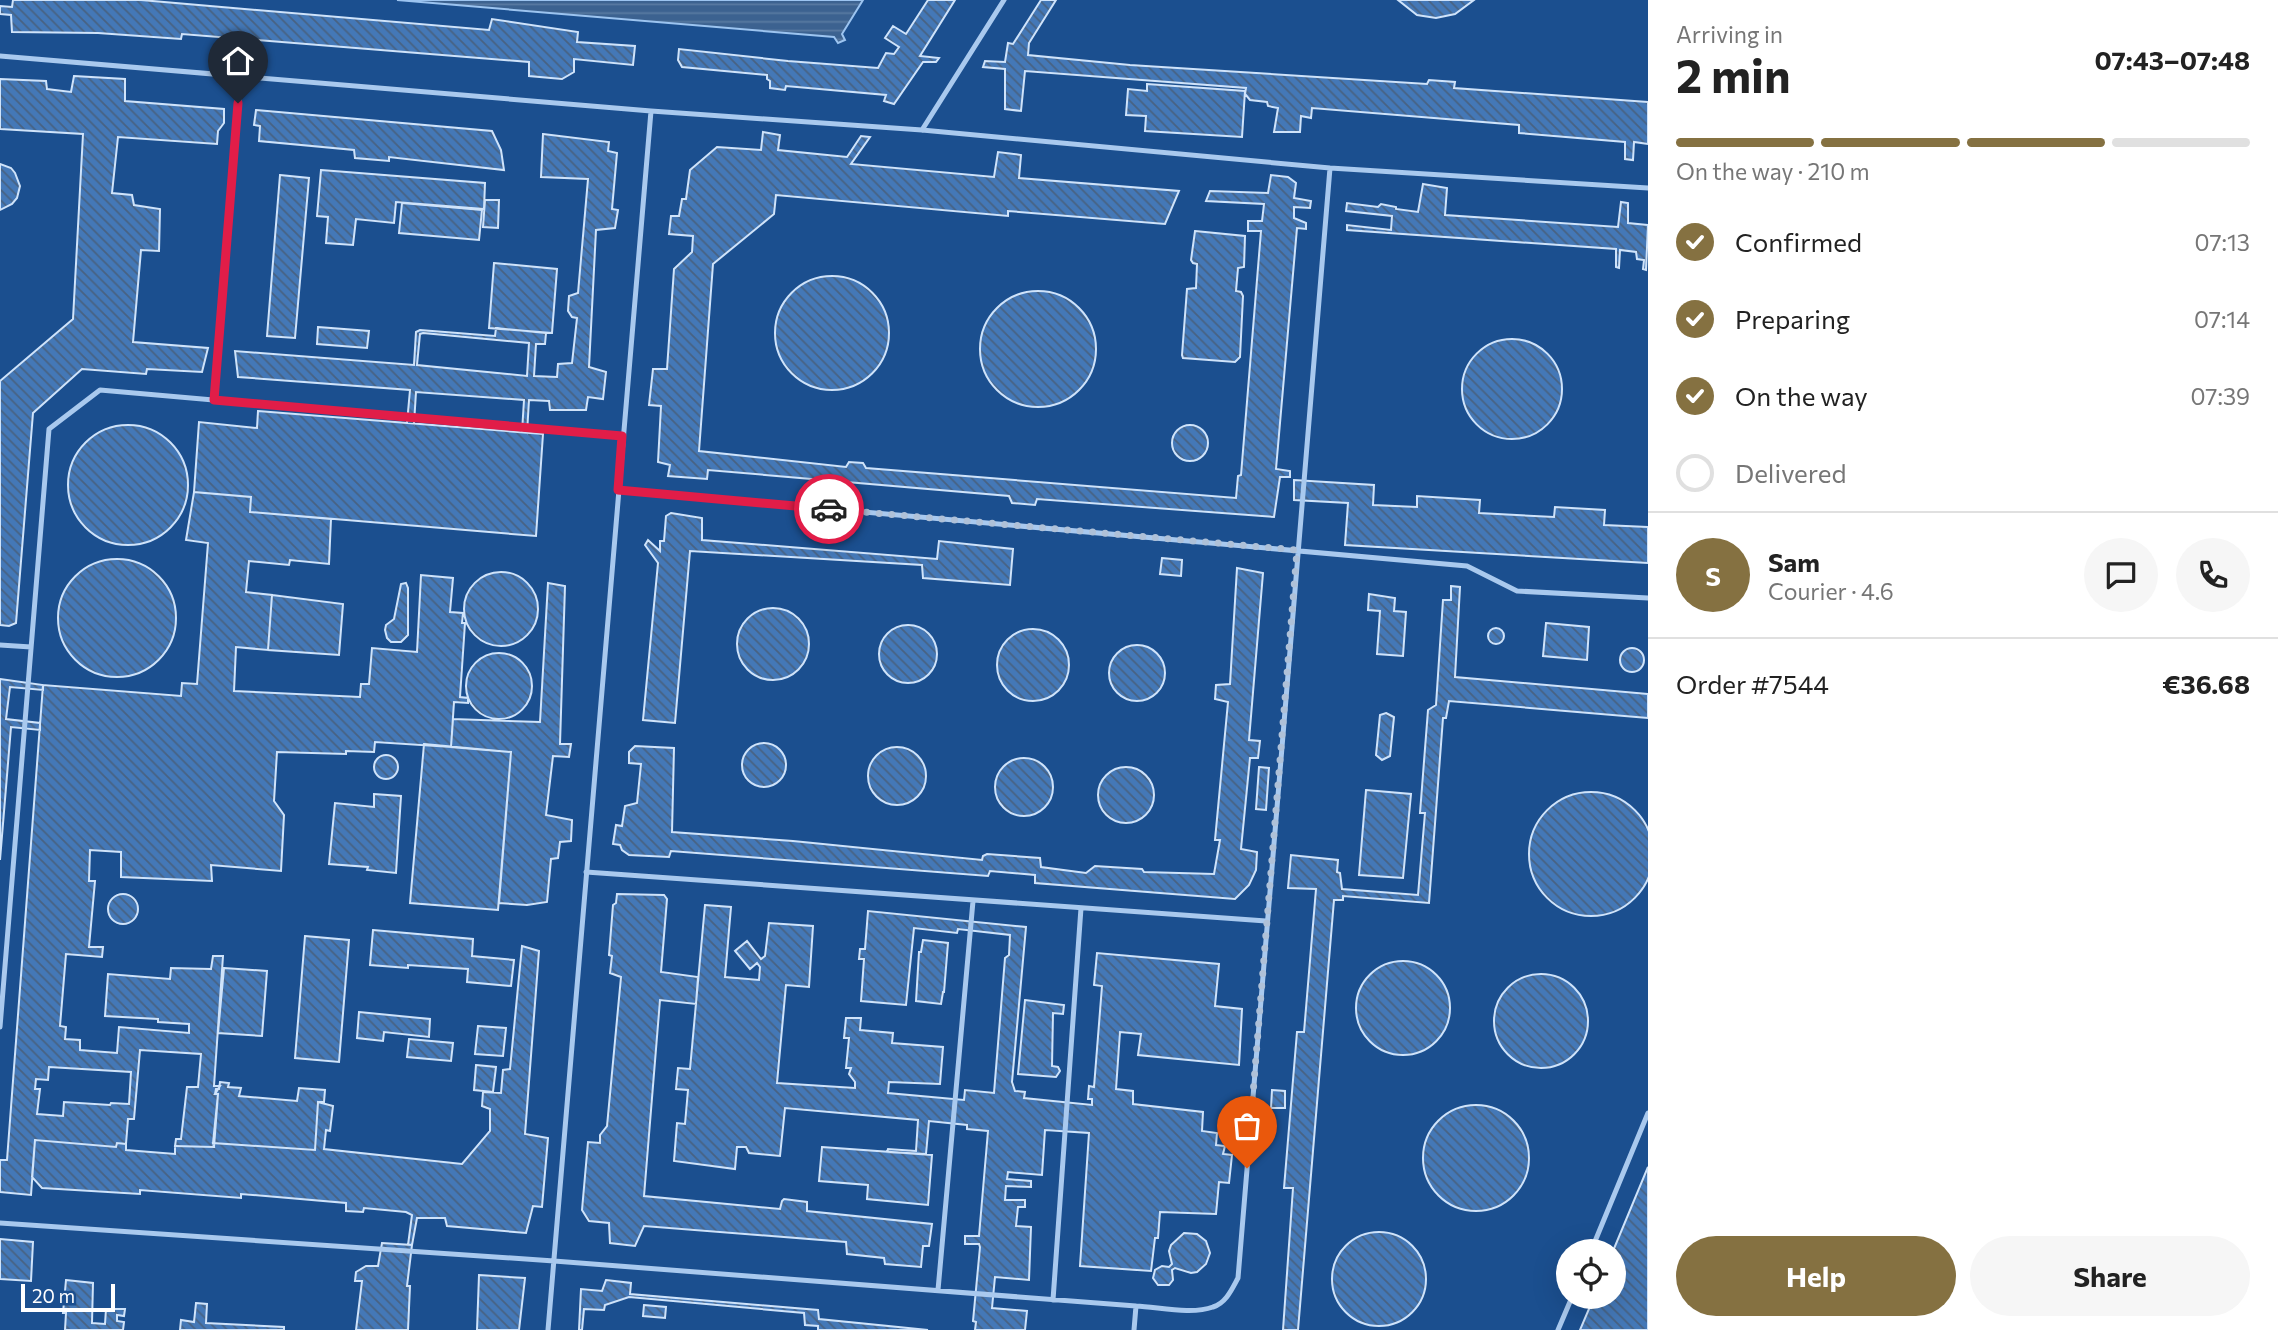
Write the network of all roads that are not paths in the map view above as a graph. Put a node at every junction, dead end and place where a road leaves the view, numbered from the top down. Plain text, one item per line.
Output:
1 (1004, 0) edge
2 (0, 56) edge
3 (241, 76) junction
4 (651, 111) junction
5 (922, 130) junction
6 (1330, 168) junction
7 (1648, 188) edge
8 (214, 400) junction
9 (622, 436) junction
10 (618, 490) junction
11 (1297, 550) junction
12 (1648, 598) edge
13 (0, 645) edge
14 (31, 647) junction
15 (586, 872) junction
16 (973, 901) junction
17 (1081, 908) junction
18 (1266, 921) junction
19 (0, 1027) edge
20 (1648, 1113) edge
21 (0, 1223) edge
22 (1596, 1239) edge
23 (554, 1261) junction
24 (938, 1290) junction
25 (1053, 1300) junction
26 (1136, 1306) junction
27 (1567, 1309) edge
28 (548, 1330) edge
29 (1134, 1330) edge
30 (1558, 1330) edge

1 - 5 lane
2 - 3 lane
3 - 4 lane
3 - 8 lane
4 - 5 lane
4 - 9 lane
5 - 6 lane
6 - 7 lane
6 - 11 lane
8 - 9 lane
8 - 14 lane
9 - 10 lane
10 - 11 lane
10 - 15 lane
11 - 12 lane
11 - 18 lane
13 - 14 lane
14 - 19 lane
15 - 16 lane
15 - 23 lane
16 - 17 lane
16 - 24 lane
17 - 18 lane
17 - 25 lane
18 - 26 lane
20 - 22 lane
21 - 23 lane
23 - 24 lane
23 - 28 lane
24 - 25 lane
25 - 26 lane
26 - 29 lane
27 - 30 lane

